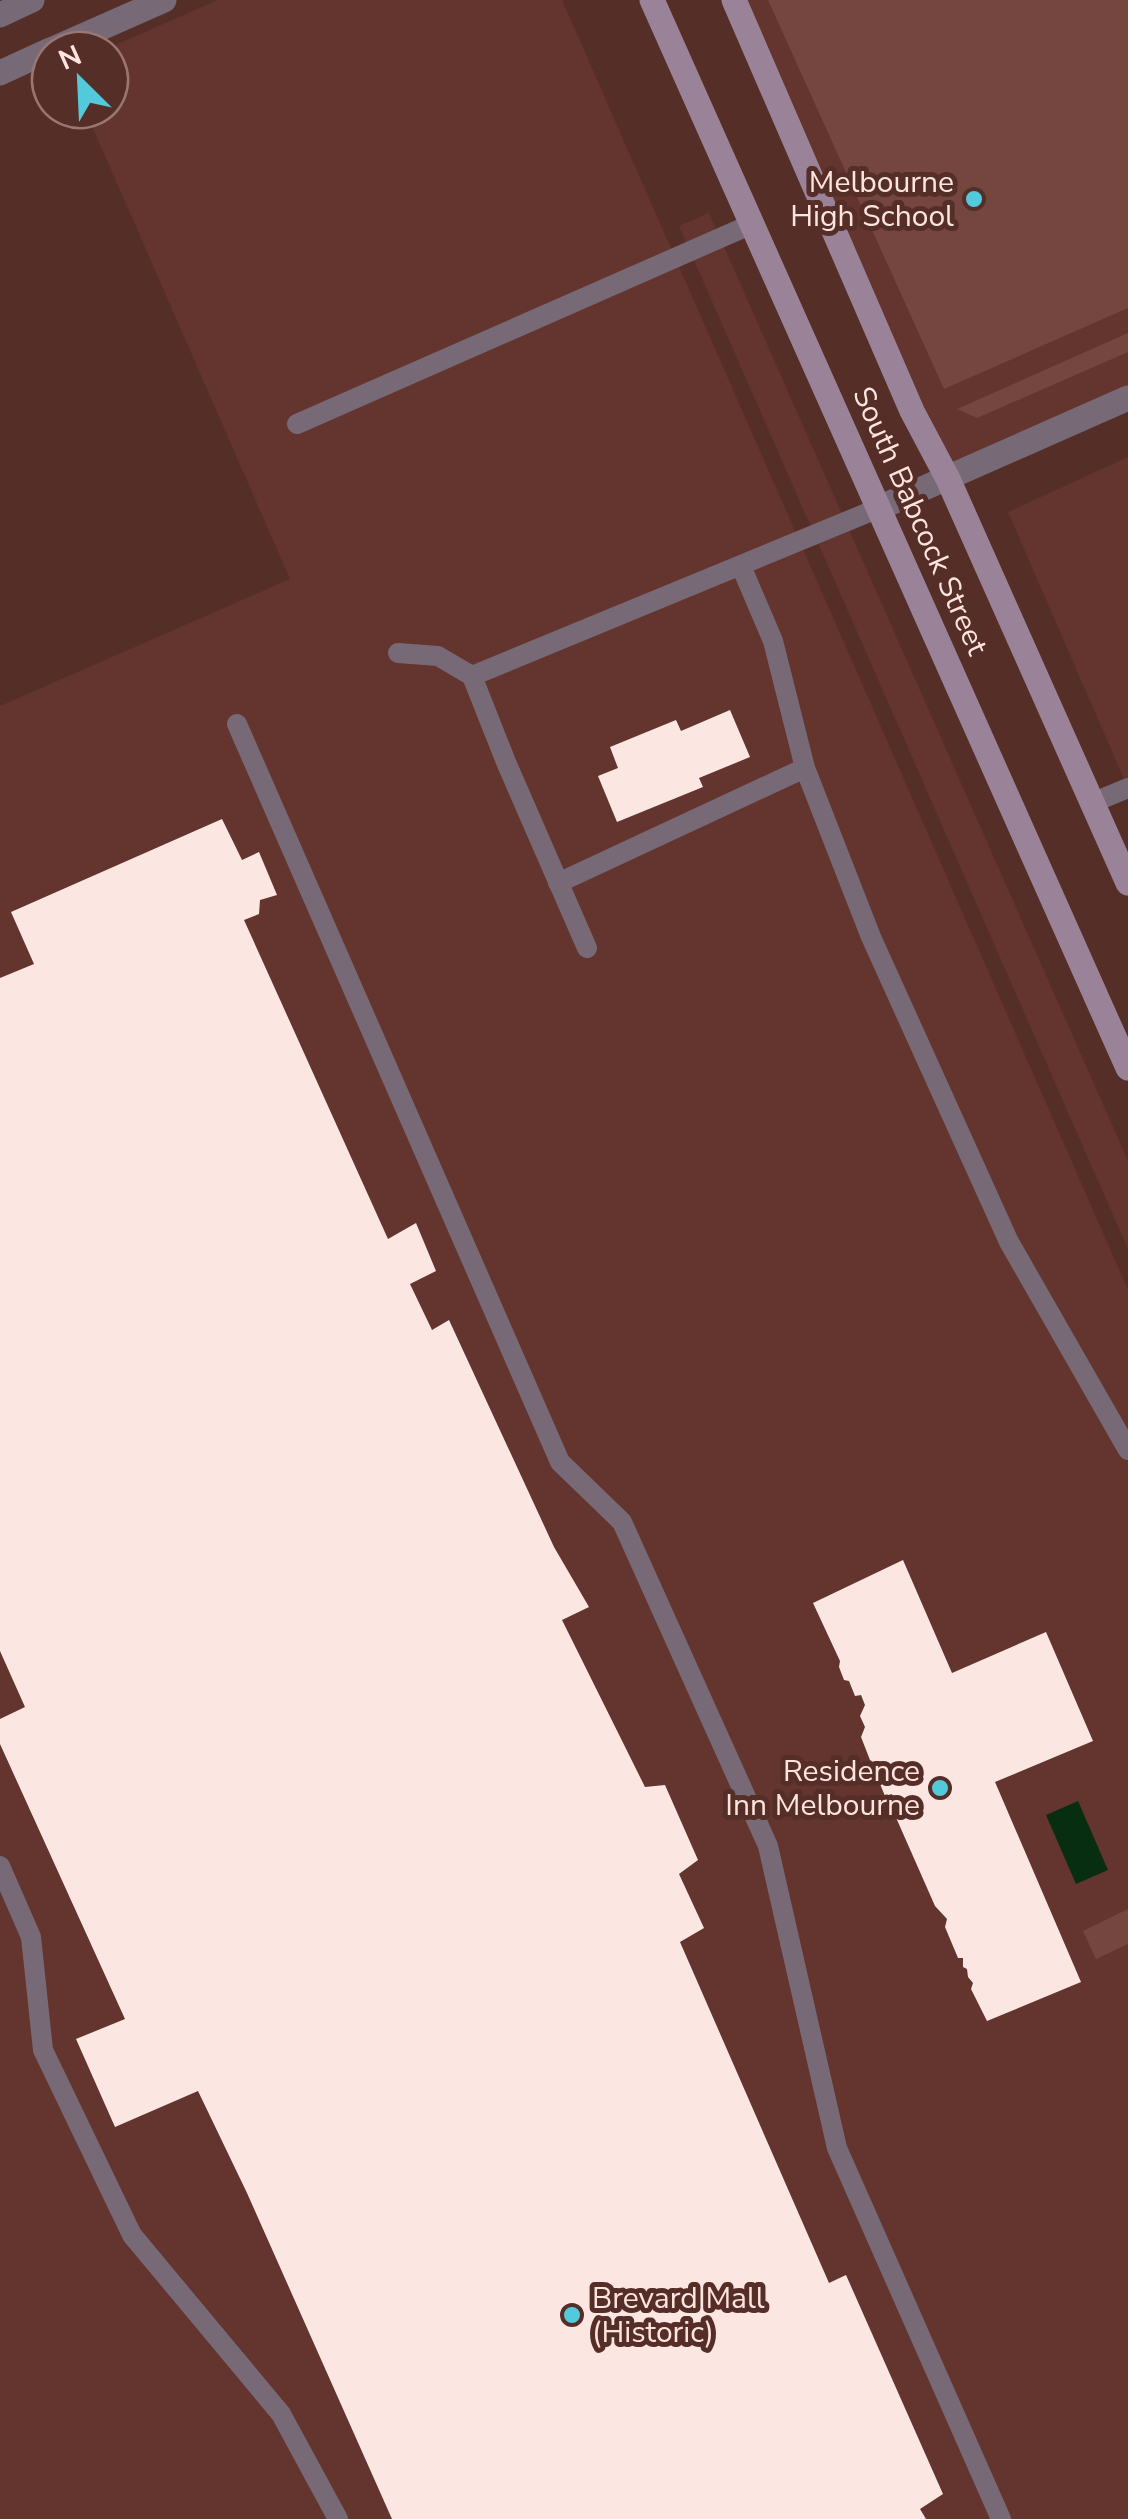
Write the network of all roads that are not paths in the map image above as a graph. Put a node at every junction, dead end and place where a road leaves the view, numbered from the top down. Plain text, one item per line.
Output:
1 (32, 0) edge
2 (164, 0) edge
3 (652, 0) edge
4 (734, 0) edge
5 (115, 10) edge
6 (0, 15) edge
7 (82, 30) edge
8 (30, 59) edge
9 (0, 73) edge
10 (752, 224) junction
11 (1128, 398) edge
12 (297, 424) dead end
13 (948, 479) junction
14 (879, 508) junction
15 (740, 566) junction
16 (398, 653) dead end
17 (472, 676) junction
18 (237, 724) dead end
19 (806, 768) junction
20 (1128, 788) edge
21 (1092, 803) junction
22 (558, 883) junction
23 (1128, 883) edge
24 (587, 948) dead end
25 (1128, 1068) edge
26 (1128, 1450) edge
27 (0, 1866) edge
28 (338, 2519) edge
29 (1001, 2519) edge

1 - 6 street
2 - 5 street
3 - 10 main road, South Babcock Street
4 - 13 main road, South Babcock Street
5 - 7 street
8 - 9 street
10 - 12 lane
10 - 14 main road, South Babcock Street
11 - 13 street
13 - 14 street
13 - 21 main road, South Babcock Street
14 - 15 lane
14 - 25 main road, South Babcock Street
15 - 17 lane
15 - 19 lane
16 - 17 lane
17 - 22 lane
18 - 29 lane
19 - 22 lane
19 - 26 lane
20 - 21 lane
21 - 23 main road, South Babcock Street
22 - 24 lane
27 - 28 lane

